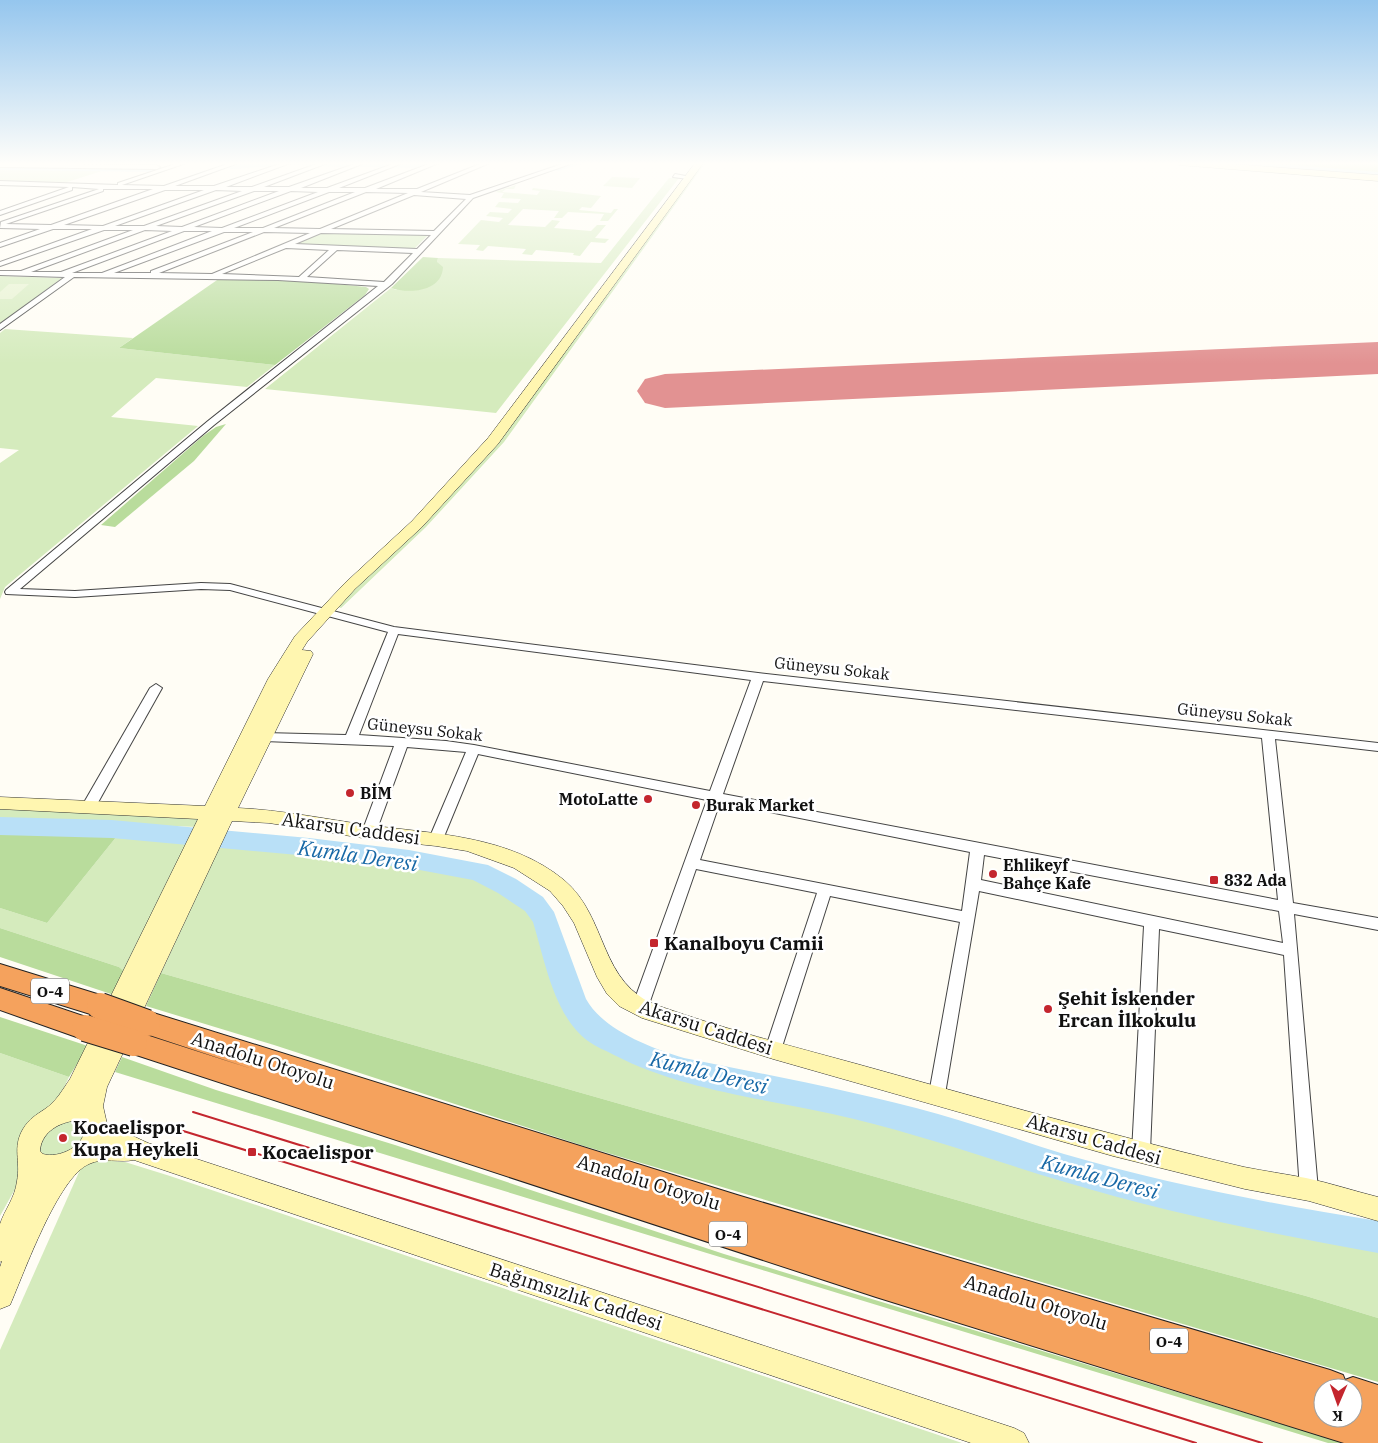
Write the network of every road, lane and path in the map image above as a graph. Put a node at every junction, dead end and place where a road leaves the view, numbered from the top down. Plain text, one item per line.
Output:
1 (45, 229) edge
2 (97, 229) edge
3 (139, 229) edge
4 (179, 229) edge
5 (223, 229) edge
6 (266, 229) edge
7 (285, 229) edge
8 (440, 229) edge
9 (649, 229) edge
10 (657, 229) edge
11 (322, 230) junction
12 (436, 233) junction
13 (0, 245) edge
14 (283, 246) junction
15 (335, 248) junction
16 (420, 251) junction
17 (0, 264) edge
18 (0, 274) edge
19 (18, 274) junction
20 (57, 275) junction
21 (70, 276) junction
22 (98, 276) junction
23 (211, 276) junction
24 (145, 277) junction
25 (302, 278) junction
26 (385, 284) junction
27 (0, 328) edge
28 (5, 592) edge
29 (332, 613) junction
30 (394, 630) junction
31 (758, 677) junction
32 (156, 688) dead end
33 (1268, 735) junction
34 (264, 737) junction
35 (351, 739) junction
36 (402, 742) junction
37 (1378, 747) edge
38 (474, 749) junction
39 (714, 797) junction
40 (0, 803) edge
41 (89, 806) junction
42 (218, 813) junction
43 (369, 832) junction
44 (436, 839) junction
45 (978, 849) junction
46 (691, 863) junction
47 (973, 884) junction
48 (825, 890) junction
49 (176, 902) junction
50 (1287, 908) junction
51 (968, 918) junction
52 (1152, 921) junction
53 (1378, 924) edge
54 (1291, 951) junction
55 (0, 975) edge
56 (0, 998) edge
57 (640, 1007) junction
58 (92, 1017) junction
59 (141, 1033) junction
60 (773, 1050) junction
61 (937, 1094) junction
62 (55, 1116) junction
63 (95, 1125) junction
64 (138, 1150) junction
65 (1141, 1152) junction
66 (30, 1158) junction
67 (76, 1158) junction
68 (1309, 1190) junction
69 (1378, 1209) edge
70 (0, 1250) edge
71 (0, 1296) edge
72 (1313, 1383) edge
73 (1363, 1398) edge
74 (1378, 1403) edge
75 (1313, 1415) edge
76 (1355, 1428) edge
77 (1378, 1435) edge
78 (1014, 1443) edge

1 - 13 street
2 - 17 street
3 - 19 street
4 - 20 street
5 - 22 street
6 - 24 street
7 - 11 street
8 - 12 street
9 - 29 main road
10 - 29 main road
11 - 12 street
11 - 14 street
12 - 16 street
14 - 15 street
14 - 23 street
15 - 16 street
15 - 25 street
16 - 26 street
18 - 19 street
19 - 20 street
20 - 21 street
21 - 22 street
21 - 27 street
22 - 24 street
23 - 24 street
23 - 25 street
25 - 26 street
26 - 28 street
28 - 29 street
29 - 30 street
29 - 34 main road
29 - 42 main road
30 - 31 street, Güneysu Sokak
30 - 35 street, Güneysu Sokak
31 - 33 street, Güneysu Sokak
31 - 39 street
32 - 41 street
33 - 37 street, Güneysu Sokak
33 - 50 street
34 - 35 street
34 - 42 main road
35 - 36 street, Güneysu Sokak
36 - 38 street, Güneysu Sokak
36 - 43 street
38 - 39 street, Güneysu Sokak
38 - 44 street
39 - 45 street, Güneysu Sokak
39 - 46 street
40 - 41 main road, Akarsu Caddesi
41 - 42 main road, Akarsu Caddesi
42 - 43 main road, Akarsu Caddesi
42 - 49 main road
43 - 44 main road, Akarsu Caddesi
44 - 57 main road, Akarsu Caddesi
45 - 47 street
45 - 50 street, Güneysu Sokak
46 - 48 street
46 - 57 street
47 - 51 street
47 - 52 street
48 - 51 street
48 - 60 street
49 - 62 main road
49 - 63 main road
50 - 53 street, Güneysu Sokak
50 - 54 street
51 - 61 street
52 - 54 street
52 - 65 street
54 - 68 street
55 - 58 highway, Anadolu Otoyolu / O-4
56 - 58 highway, Anadolu Otoyolu / O-4
57 - 60 main road, Akarsu Caddesi
58 - 59 highway, Anadolu Otoyolu / O-4, bridge
59 - 72 highway, Anadolu Otoyolu / O-4
59 - 75 highway, Anadolu Otoyolu / O-4
60 - 61 main road, Akarsu Caddesi
61 - 65 main road, Akarsu Caddesi
62 - 63 main road
62 - 66 main road
63 - 64 main road
63 - 67 main road
64 - 67 main road
64 - 78 main road, Bağımsızlık Caddesi
65 - 68 main road, Akarsu Caddesi
66 - 67 main road
66 - 70 main road
67 - 71 main road
68 - 69 main road, Akarsu Caddesi
73 - 74 highway
76 - 77 highway, Anadolu Otoyolu / O-4

